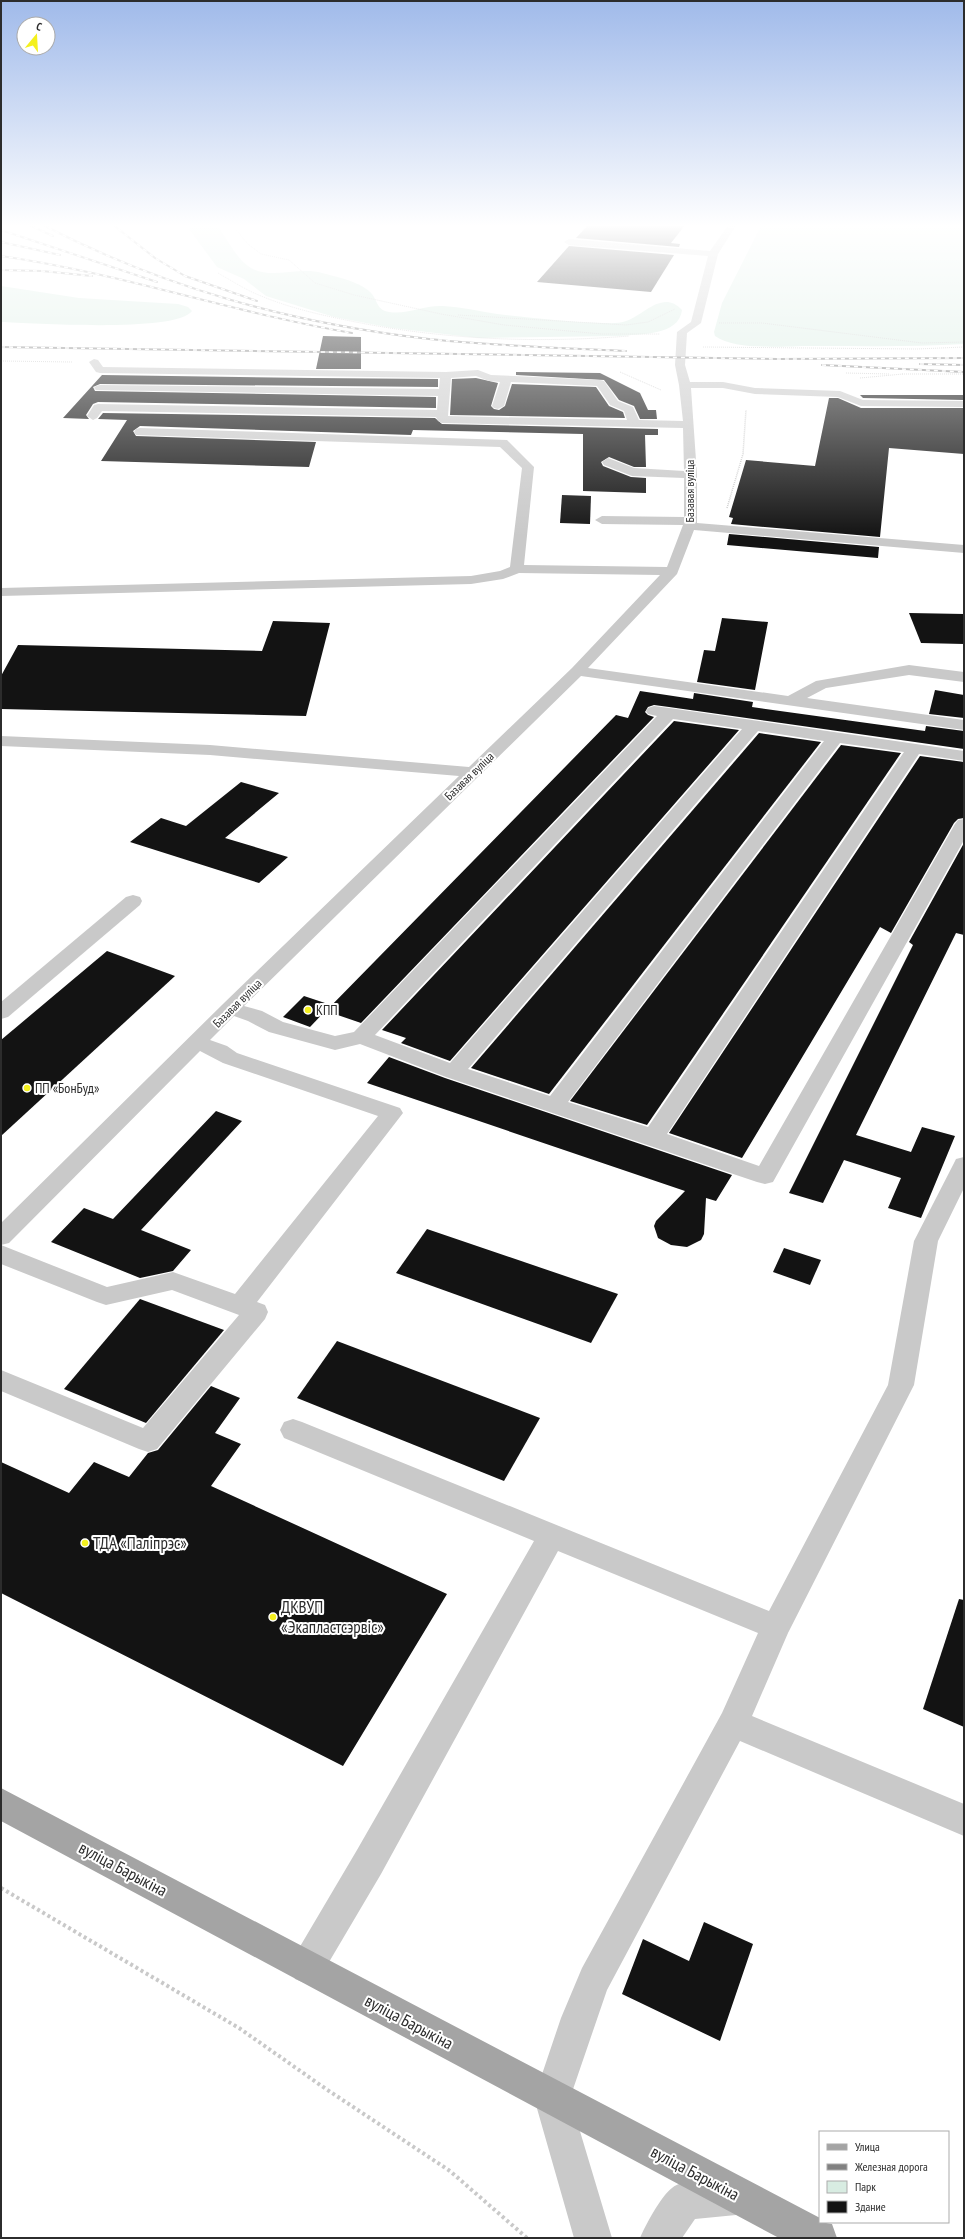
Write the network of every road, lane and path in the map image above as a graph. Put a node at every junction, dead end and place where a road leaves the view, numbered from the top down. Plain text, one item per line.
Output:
1 (389, 328) edge
2 (541, 328) edge
3 (689, 328) edge
4 (724, 328) edge
5 (806, 328) edge
6 (686, 334) junction
7 (642, 335) junction
8 (964, 342) edge
9 (964, 347) edge
10 (94, 362) dead end
11 (307, 374) junction
12 (446, 376) junction
13 (506, 379) junction
14 (685, 384) junction
15 (100, 388) dead end
16 (301, 390) junction
17 (755, 391) junction
18 (445, 393) junction
19 (879, 403) junction
20 (964, 404) edge
21 (498, 406) dead end
22 (307, 411) junction
23 (902, 415) dead end
24 (93, 416) dead end
25 (443, 417) junction
26 (323, 422) dead end
27 (635, 424) junction
28 (689, 425) junction
29 (140, 432) dead end
30 (608, 462) dead end
31 (691, 475) junction
32 (602, 520) dead end
33 (691, 523) junction
34 (721, 528) junction
35 (964, 549) edge
36 (516, 570) junction
37 (672, 571) junction
38 (1, 592) edge
39 (577, 672) junction
40 (964, 677) edge
41 (792, 700) junction
42 (650, 711) dead end
43 (669, 713) junction
44 (964, 725) edge
45 (753, 726) junction
46 (835, 738) junction
47 (1, 742) edge
48 (914, 749) junction
49 (964, 756) edge
50 (473, 772) junction
51 (964, 824) edge
52 (133, 901) dead end
53 (230, 1008) junction
54 (1, 1013) edge
55 (361, 1037) junction
56 (197, 1042) junction
57 (454, 1072) junction
58 (555, 1104) junction
59 (654, 1137) junction
60 (964, 1165) edge
61 (1, 1237) edge
62 (1, 1254) edge
63 (240, 1306) junction
64 (1, 1380) edge
65 (293, 1430) dead end
66 (552, 1536) junction
67 (776, 1627) junction
68 (733, 1723) junction
69 (1, 1804) edge
70 (964, 1820) edge
71 (1, 1888) edge
72 (307, 1967) junction
73 (552, 2098) junction
74 (739, 2196) junction
75 (527, 2238) edge
76 (592, 2238) edge
77 (660, 2238) edge
78 (818, 2238) edge

1 - 7 path
2 - 7 path
3 - 6 street, Базавая вуліца
4 - 6 path
5 - 8 path
6 - 7 path
6 - 9 path
6 - 14 street, Базавая вуліца
10 - 11 street
11 - 12 street
11 - 16 street
12 - 13 street
12 - 18 street
13 - 21 street
13 - 27 street
14 - 17 street
14 - 28 street, Базавая вуліца
15 - 16 street
16 - 18 street
16 - 22 street
17 - 19 street
17 - 34 path
18 - 25 street
19 - 20 street
19 - 23 street
22 - 24 street
22 - 25 street
25 - 26 street
25 - 27 street
27 - 28 street
28 - 31 street, Базавая вуліца
29 - 36 street
30 - 31 street
31 - 33 street, Базавая вуліца
32 - 33 street
33 - 34 street
33 - 37 street, Базавая вуліца
34 - 35 street
36 - 37 street
36 - 38 street
37 - 39 street, Базавая вуліца
39 - 41 street
39 - 50 street, Базавая вуліца
40 - 41 street
41 - 44 street
42 - 43 street
43 - 45 street
43 - 55 street
45 - 46 street
45 - 57 street
46 - 48 street
46 - 58 street
47 - 50 street
48 - 49 street
48 - 59 street
50 - 53 street, Базавая вуліца
51 - 59 street
52 - 54 street
53 - 55 street
53 - 56 street, Базавая вуліца
55 - 57 street
56 - 61 street, Базавая вуліца
56 - 63 street
57 - 58 street
58 - 59 street
60 - 67 street
62 - 63 street
63 - 64 street
65 - 66 street
66 - 67 street
66 - 72 street
67 - 68 street
68 - 70 street
68 - 73 street
69 - 72 main road, вуліца Барыкіна
71 - 75 path
72 - 73 main road, вуліца Барыкіна
73 - 74 main road, вуліца Барыкіна
73 - 76 street
74 - 77 street
74 - 78 main road, вуліца Барыкіна

